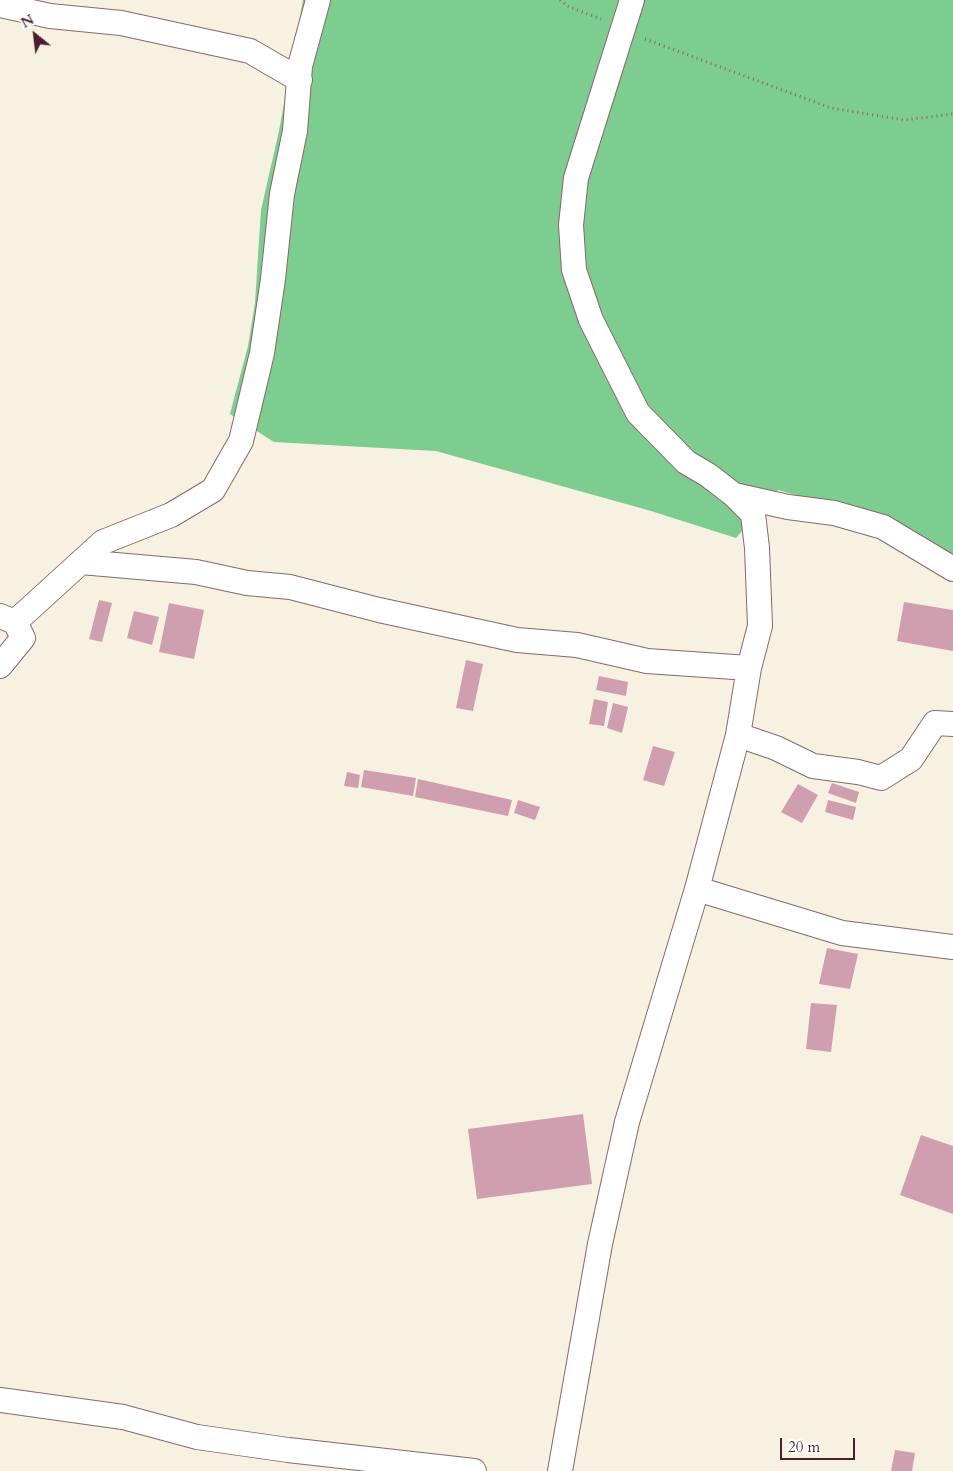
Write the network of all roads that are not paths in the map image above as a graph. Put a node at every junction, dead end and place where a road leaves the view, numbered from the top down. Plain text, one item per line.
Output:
1 (318, 0) edge
2 (632, 0) edge
3 (0, 5) edge
4 (300, 80) junction
5 (734, 495) junction
6 (81, 562) junction
7 (953, 569) edge
8 (8, 619) edge
9 (0, 666) edge
10 (749, 668) junction
11 (953, 724) edge
12 (738, 735) junction
13 (697, 889) junction
14 (953, 947) edge
15 (0, 1400) edge
16 (474, 1471) edge
17 (560, 1471) edge

1 - 4 street
2 - 5 street
3 - 4 street
4 - 6 street
5 - 7 street
5 - 10 street
6 - 8 street
6 - 10 street
8 - 9 street
10 - 12 street
11 - 12 street
12 - 13 street
13 - 14 street
13 - 17 street
15 - 16 street

